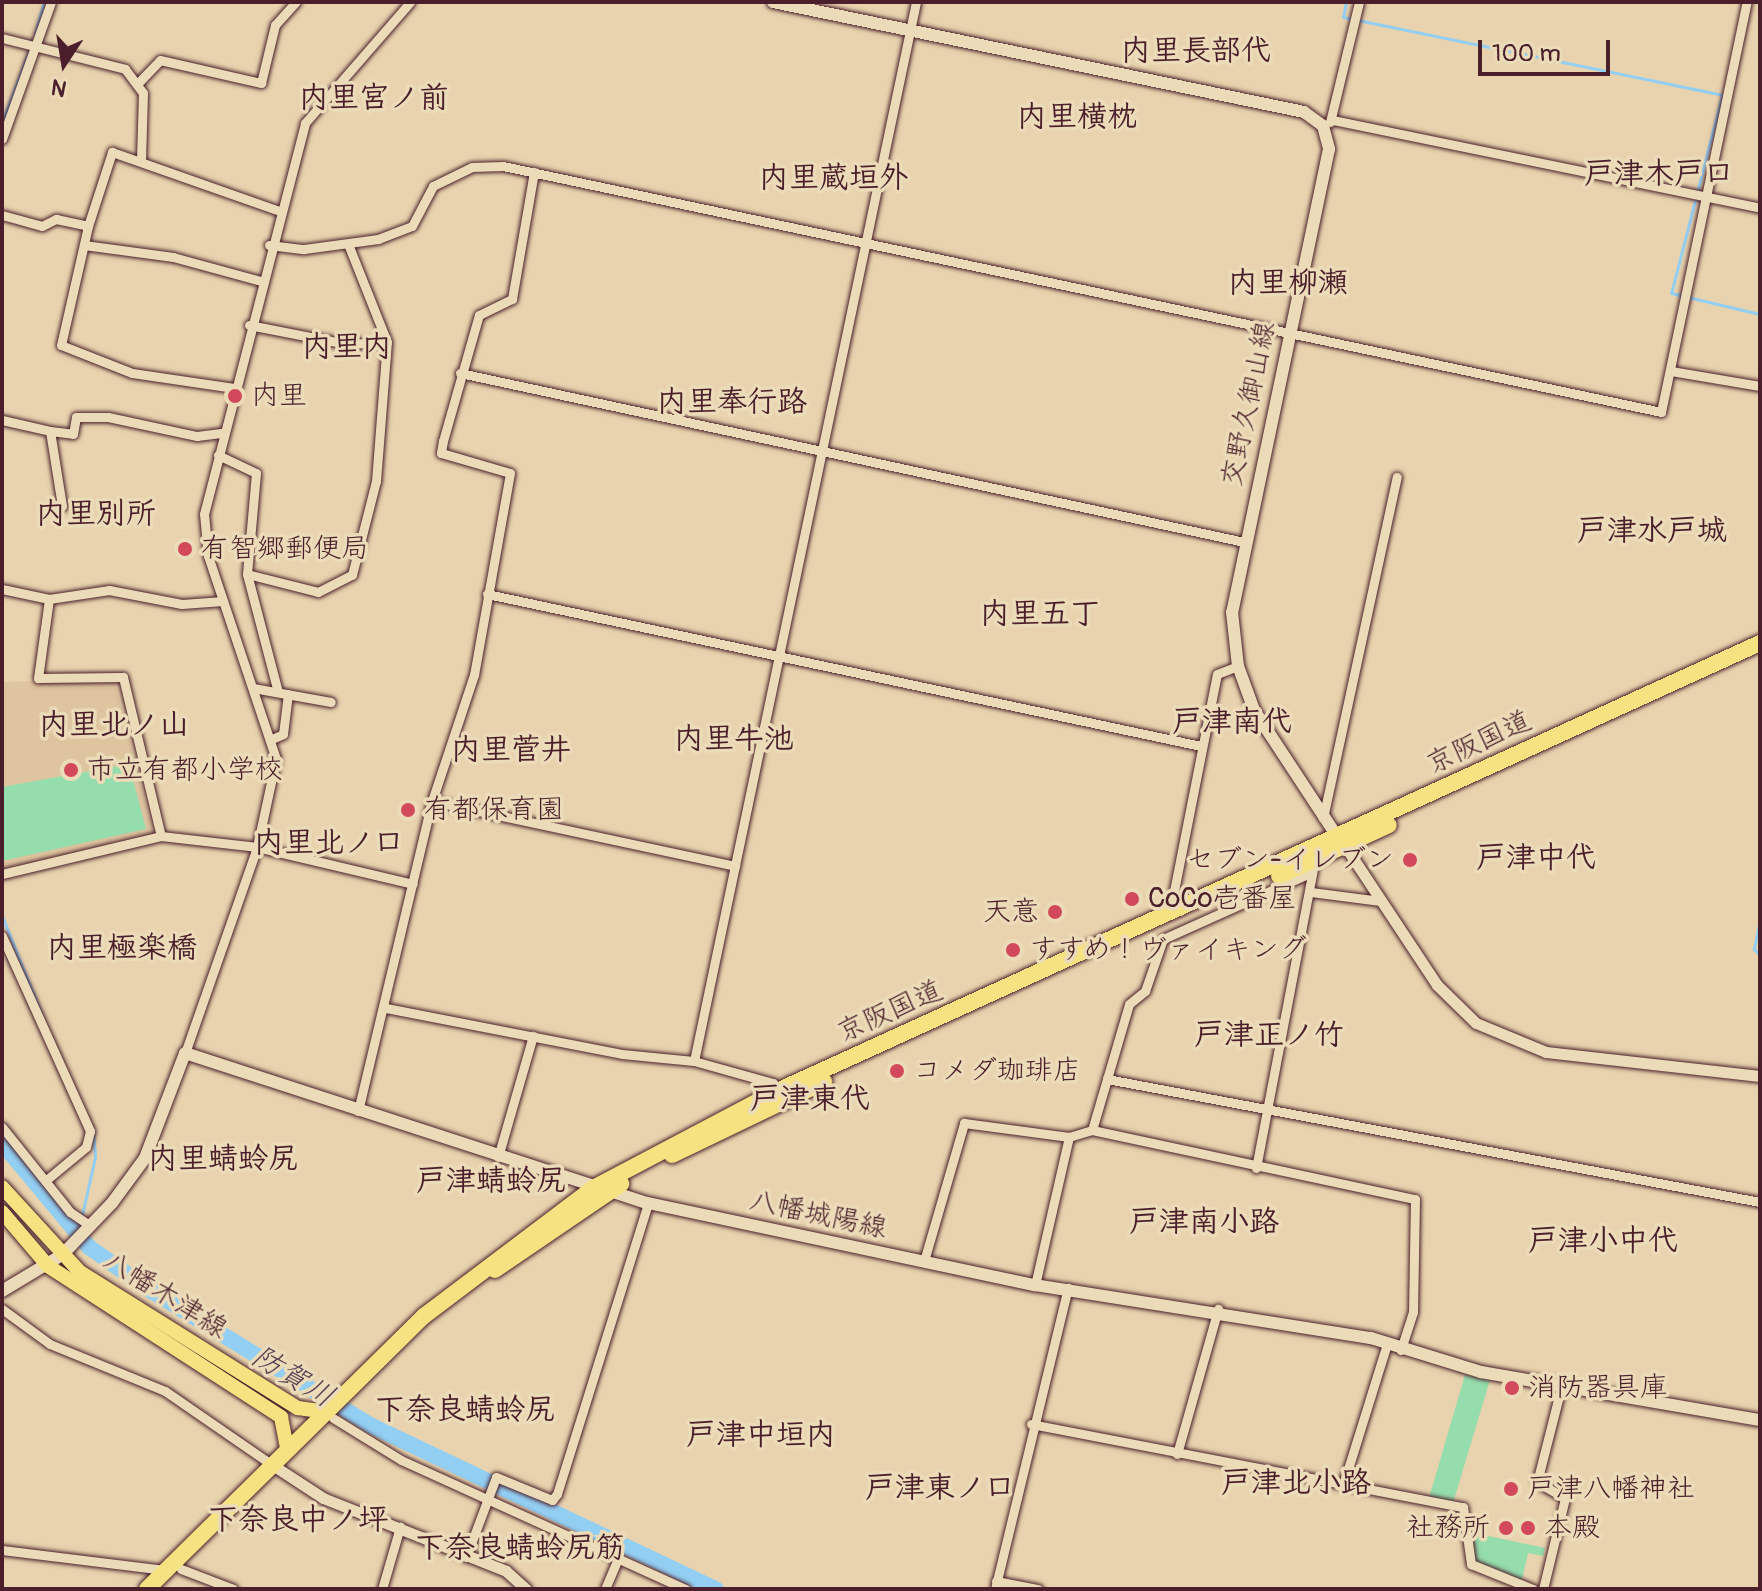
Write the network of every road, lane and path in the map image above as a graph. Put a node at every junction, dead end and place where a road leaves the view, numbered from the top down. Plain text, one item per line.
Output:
1 (51, 2) edge
2 (296, 2) edge
3 (410, 2) edge
4 (773, 2) edge
5 (916, 2) edge
6 (1359, 2) edge
7 (1747, 2) edge
8 (910, 31) junction
9 (2, 38) edge
10 (36, 46) junction
11 (139, 82) junction
12 (1328, 123) junction
13 (2, 139) edge
14 (141, 159) junction
15 (534, 172) junction
16 (1707, 197) junction
17 (1760, 208) edge
18 (277, 210) junction
19 (2, 215) edge
20 (88, 226) junction
21 (867, 240) junction
22 (348, 244) junction
23 (84, 245) junction
24 (269, 245) junction
25 (261, 281) junction
26 (249, 325) junction
27 (1288, 332) junction
28 (387, 342) junction
29 (1671, 371) junction
30 (460, 373) junction
31 (1760, 386) edge
32 (234, 388) junction
33 (2, 420) edge
34 (50, 431) junction
35 (223, 433) junction
36 (823, 449) junction
37 (218, 455) junction
38 (1397, 477) dead end
39 (62, 506) dead end
40 (1244, 542) junction
41 (247, 574) junction
42 (2, 589) edge
43 (487, 594) junction
44 (49, 599) junction
45 (223, 601) junction
46 (1760, 643) edge
47 (1760, 654) edge
48 (779, 657) junction
49 (1238, 666) junction
50 (253, 688) junction
51 (283, 693) junction
52 (331, 702) dead end
53 (272, 739) junction
54 (1201, 746) junction
55 (432, 801) junction
56 (1323, 818) junction
57 (161, 836) junction
58 (1341, 842) junction
59 (257, 847) junction
60 (735, 866) junction
61 (1313, 867) junction
62 (2, 874) edge
63 (413, 884) junction
64 (1311, 892) junction
65 (1380, 901) junction
66 (1180, 911) junction
67 (2, 936) edge
68 (386, 1008) junction
69 (533, 1036) junction
70 (185, 1053) junction
71 (694, 1061) junction
72 (1760, 1076) edge
73 (1107, 1079) junction
74 (777, 1091) junction
75 (1267, 1107) junction
76 (358, 1111) junction
77 (2, 1127) edge
78 (1092, 1130) junction
79 (1069, 1137) junction
80 (498, 1157) junction
81 (1256, 1168) junction
82 (45, 1181) junction
83 (2, 1187) edge
84 (600, 1190) junction
85 (1760, 1202) edge
86 (648, 1203) junction
87 (2, 1212) edge
88 (91, 1226) junction
89 (66, 1251) junction
90 (924, 1261) junction
91 (48, 1266) junction
92 (1035, 1285) junction
93 (1068, 1288) junction
94 (2, 1291) edge
95 (2, 1309) edge
96 (1218, 1309) junction
97 (1387, 1344) junction
98 (1401, 1350) junction
99 (1562, 1384) junction
100 (330, 1414) junction
101 (1760, 1420) edge
102 (1031, 1424) junction
103 (287, 1447) junction
104 (1177, 1454) junction
105 (276, 1467) junction
106 (1343, 1485) junction
107 (486, 1500) junction
108 (400, 1527) junction
109 (2, 1550) edge
110 (466, 1557) junction
111 (618, 1559) junction
112 (173, 1569) junction
113 (996, 1585) edge
114 (147, 1589) edge
115 (161, 1589) edge
116 (233, 1589) edge
117 (382, 1589) edge
118 (526, 1589) edge
119 (605, 1589) edge
120 (686, 1589) edge
121 (1038, 1589) edge
122 (1533, 1589) edge
123 (1543, 1589) edge

1 - 10 street
2 - 11 street
3 - 18 street
4 - 8 main road
5 - 8 street
6 - 12 street
7 - 16 street
8 - 12 main road
8 - 21 street
9 - 10 street
10 - 11 street
10 - 13 street
11 - 14 street
12 - 16 street
12 - 27 main road, 交野久御山線
14 - 18 street
14 - 20 street
15 - 21 street
15 - 22 street
15 - 30 street
16 - 17 street
16 - 29 street
18 - 24 street
19 - 20 street
20 - 23 street
21 - 27 street
21 - 36 street
22 - 24 street
22 - 28 street
23 - 25 street
23 - 32 street
24 - 25 street
25 - 26 street
26 - 28 street
26 - 32 street
27 - 29 street
27 - 40 main road, 交野久御山線
28 - 41 street
29 - 31 street
30 - 36 street
30 - 43 street
32 - 35 street
33 - 34 street
34 - 35 street
34 - 39 street
35 - 37 street
36 - 40 street
36 - 48 street
37 - 41 street
37 - 45 street
38 - 56 street
40 - 49 main road, 交野久御山線
41 - 51 street
42 - 44 street
43 - 48 street
43 - 55 street
44 - 45 street
44 - 57 street
45 - 50 street
46 - 58 highway, 京阪国道
47 - 58 highway, 京阪国道
48 - 54 street
48 - 60 street
49 - 54 street
49 - 56 main road, 交野久御山線
50 - 51 street
50 - 53 street
51 - 52 street
51 - 53 street
53 - 59 street
54 - 66 street
55 - 60 street
55 - 63 street
56 - 58 main road, 交野久御山線
57 - 59 street
57 - 62 street
58 - 61 highway, 京阪国道
58 - 65 street
58 - 66 highway, 京阪国道
59 - 63 street
59 - 70 street
60 - 71 street
61 - 64 street
61 - 73 street
61 - 84 highway, 京阪国道
63 - 68 street
64 - 65 street
64 - 75 street
65 - 72 street
66 - 74 highway, 京阪国道
67 - 82 street
68 - 69 street
68 - 76 street
69 - 71 street
69 - 80 street
70 - 76 main road, 八幡城陽線
70 - 88 main road
71 - 74 street
73 - 75 street
73 - 78 street
74 - 84 highway, 京阪国道
75 - 81 street
75 - 85 street
76 - 80 main road, 八幡城陽線
77 - 82 street
78 - 79 street
78 - 81 street
79 - 90 street
79 - 92 street
80 - 84 main road, 八幡城陽線
81 - 98 street
82 - 88 street
83 - 89 main road, 八幡木津線
84 - 86 main road, 八幡城陽線
84 - 100 highway, 京阪国道
86 - 90 main road, 八幡城陽線
86 - 107 street
87 - 91 main road, 八幡木津線
88 - 89 main road
89 - 91 main road
89 - 100 main road, 八幡木津線
90 - 92 main road, 八幡城陽線
91 - 94 main road
91 - 103 main road, 八幡木津線
92 - 93 main road, 八幡城陽線
93 - 96 main road, 八幡城陽線
93 - 102 street
95 - 105 street
96 - 97 main road, 八幡城陽線
96 - 104 street
97 - 98 main road, 八幡城陽線
97 - 106 street
98 - 99 main road, 八幡城陽線
99 - 101 main road, 八幡城陽線
99 - 123 street
100 - 103 highway, 京阪国道
100 - 105 highway, 京阪国道
100 - 107 street
102 - 104 street
102 - 113 street
103 - 105 highway, 京阪国道
104 - 106 street
105 - 108 street
105 - 112 highway, 京阪国道
106 - 122 street
107 - 110 street
107 - 111 street
108 - 110 street
108 - 117 street
109 - 112 street
110 - 118 street
111 - 119 street
111 - 120 street
112 - 114 highway, 京阪国道
112 - 115 highway, 京阪国道
112 - 116 street
113 - 121 street

